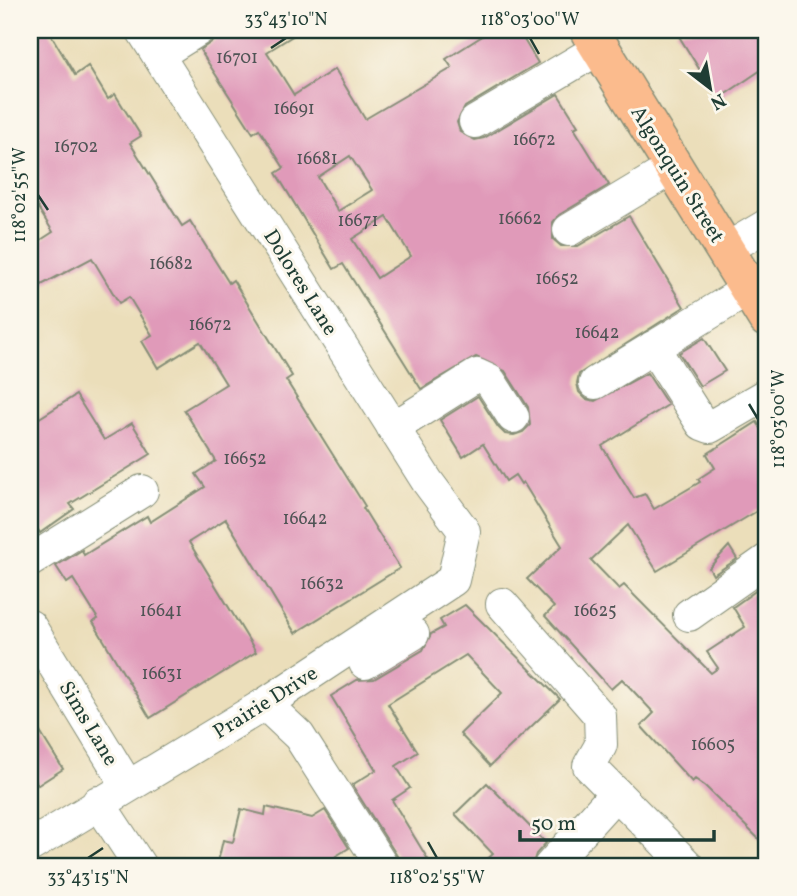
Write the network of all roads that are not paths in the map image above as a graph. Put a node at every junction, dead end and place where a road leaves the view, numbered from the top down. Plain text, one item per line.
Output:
1 (198, 30) edge
2 (595, 39) edge
3 (150, 43) edge
4 (475, 122) dead end
5 (674, 167) junction
6 (767, 225) edge
7 (569, 230) dead end
8 (725, 250) junction
9 (758, 303) edge
10 (653, 347) junction
11 (596, 383) dead end
12 (767, 394) edge
13 (513, 417) dead end
14 (393, 428) junction
15 (142, 491) dead end
16 (464, 531) joint
17 (767, 559) edge
18 (30, 561) edge
19 (502, 604) dead end
20 (689, 615) dead end
21 (413, 634) dead end
22 (32, 635) edge
23 (265, 705) junction
24 (127, 785) junction
25 (615, 793) junction
26 (98, 802) junction
27 (30, 846) edge
28 (140, 866) edge
29 (382, 866) edge
30 (550, 866) edge
31 (688, 866) edge

1 - 3 street
2 - 4 street
2 - 5 main road, Algonquin Street
3 - 14 street, Dolores Lane
5 - 7 street
5 - 8 main road, Algonquin Street
6 - 8 street
8 - 9 main road, Algonquin Street
9 - 10 street
10 - 11 street
10 - 12 street
13 - 14 street
14 - 16 street, Dolores Lane
15 - 18 street
16 - 23 street, Prairie Drive
17 - 20 street
19 - 25 street
21 - 23 street
22 - 24 street, Sims Lane
23 - 24 street, Prairie Drive
23 - 29 street
24 - 26 street, Prairie Drive
25 - 30 street
25 - 31 street
26 - 27 street, Prairie Drive
26 - 28 street

